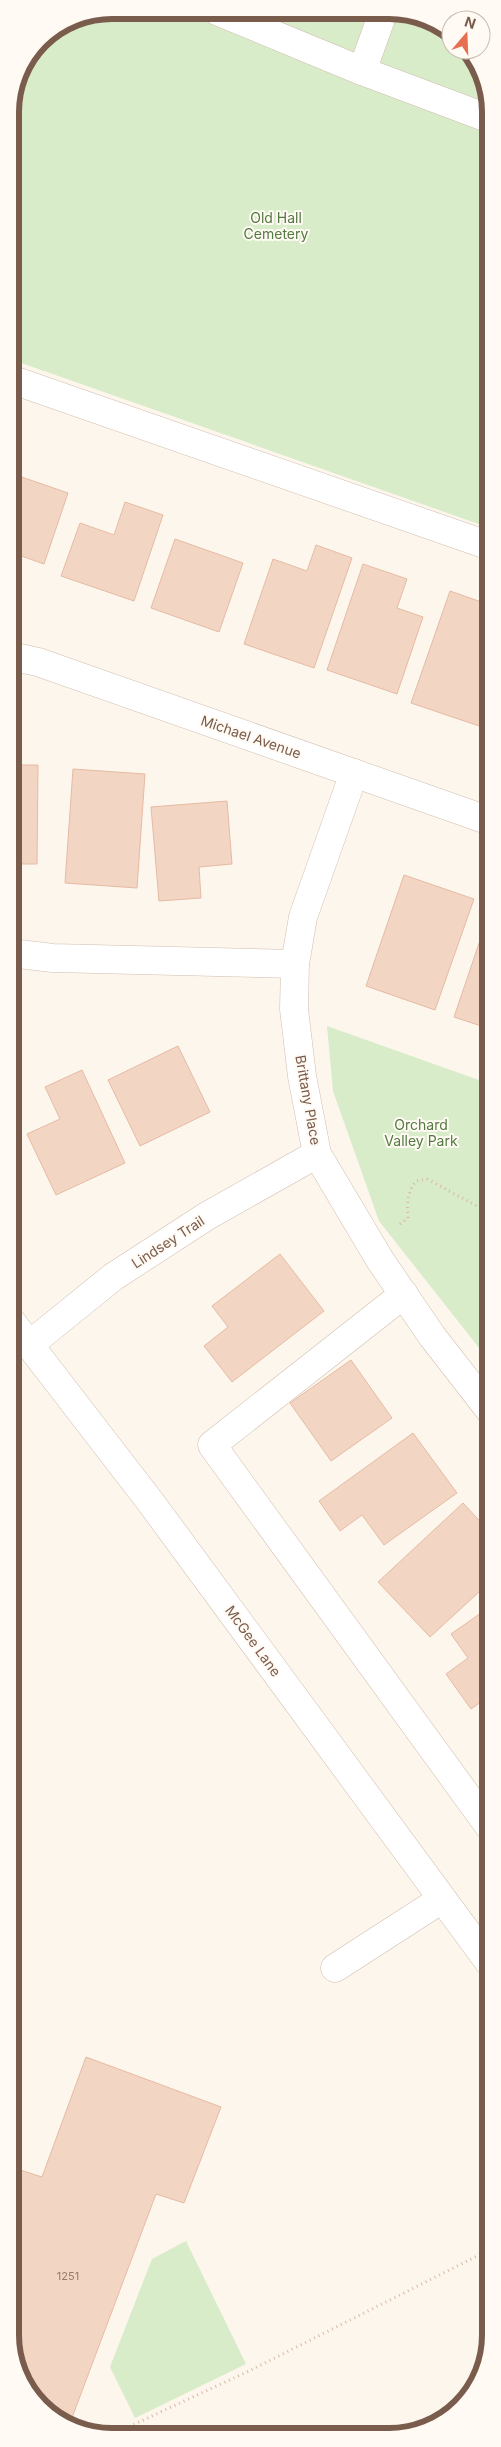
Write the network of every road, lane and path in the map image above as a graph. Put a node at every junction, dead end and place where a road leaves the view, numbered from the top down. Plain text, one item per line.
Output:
1 (236, 19) edge
2 (381, 19) edge
3 (362, 72) junction
4 (482, 116) edge
5 (19, 382) edge
6 (482, 543) edge
7 (19, 658) edge
8 (354, 773) junction
9 (482, 818) edge
10 (19, 954) edge
11 (295, 964) junction
12 (317, 1154) junction
13 (482, 1208) edge
14 (400, 1224) dead end
15 (404, 1294) junction
16 (19, 1333) edge
17 (29, 1345) junction
18 (482, 1401) edge
19 (482, 1817) edge
20 (442, 1898) junction
21 (482, 1953) edge
22 (335, 1968) dead end
23 (482, 2254) edge
24 (125, 2428) edge

1 - 3 street
2 - 3 street
3 - 4 street
5 - 6 street
7 - 8 street, Michael Avenue
8 - 9 street, Michael Avenue
8 - 11 street, Brittany Place
10 - 11 street
11 - 12 street, Brittany Place
12 - 15 street, Brittany Place
12 - 17 street, Lindsey Trail
13 - 14 path
15 - 18 street, Brittany Place
15 - 19 street
16 - 17 street, McGee Lane
17 - 20 street, McGee Lane
20 - 21 street, McGee Lane
20 - 22 street
23 - 24 path

